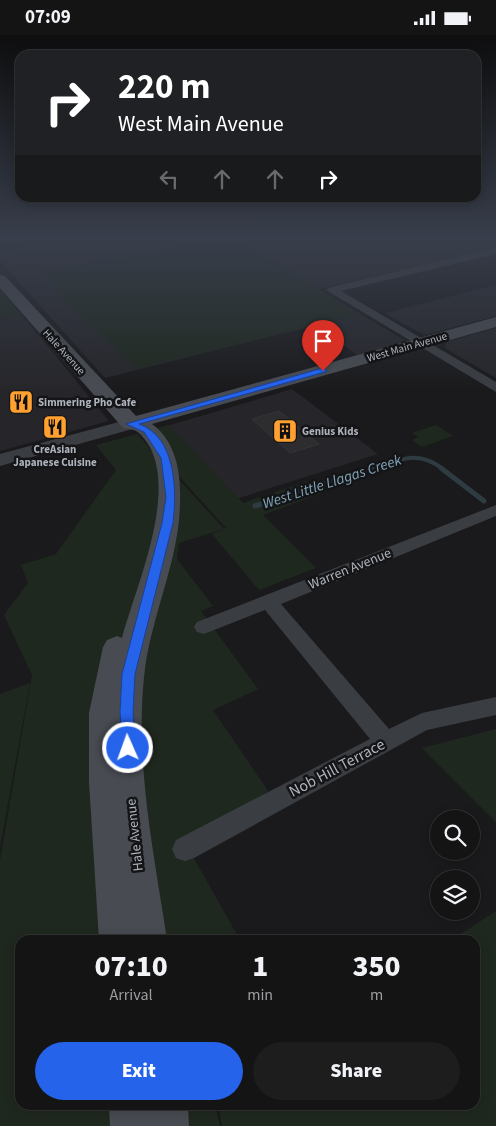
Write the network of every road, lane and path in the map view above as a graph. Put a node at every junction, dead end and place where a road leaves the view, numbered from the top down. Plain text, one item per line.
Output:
1 (9, 289) edge
2 (336, 289) edge
3 (496, 322) edge
4 (419, 344) junction
5 (496, 388) edge
6 (130, 424) junction
7 (0, 460) edge
8 (496, 510) edge
9 (269, 602) junction
10 (204, 627) dead end
11 (496, 706) edge
12 (386, 742) junction
13 (185, 849) dead end
14 (119, 935) edge
15 (146, 935) edge
16 (132, 1110) edge
17 (165, 1110) edge
18 (133, 1126) edge
19 (166, 1126) edge

1 - 6 main road, Hale Avenue
2 - 4 street
3 - 4 main road, West Main Avenue
4 - 5 street
4 - 6 main road, West Main Avenue
6 - 7 street, West Main Avenue
6 - 14 main road, Hale Avenue
6 - 15 main road, Hale Avenue
8 - 9 street, Warren Avenue
9 - 10 street, Warren Avenue
9 - 12 street
11 - 12 street, Nob Hill Terrace
12 - 13 street, Nob Hill Terrace
16 - 18 main road
17 - 19 main road

